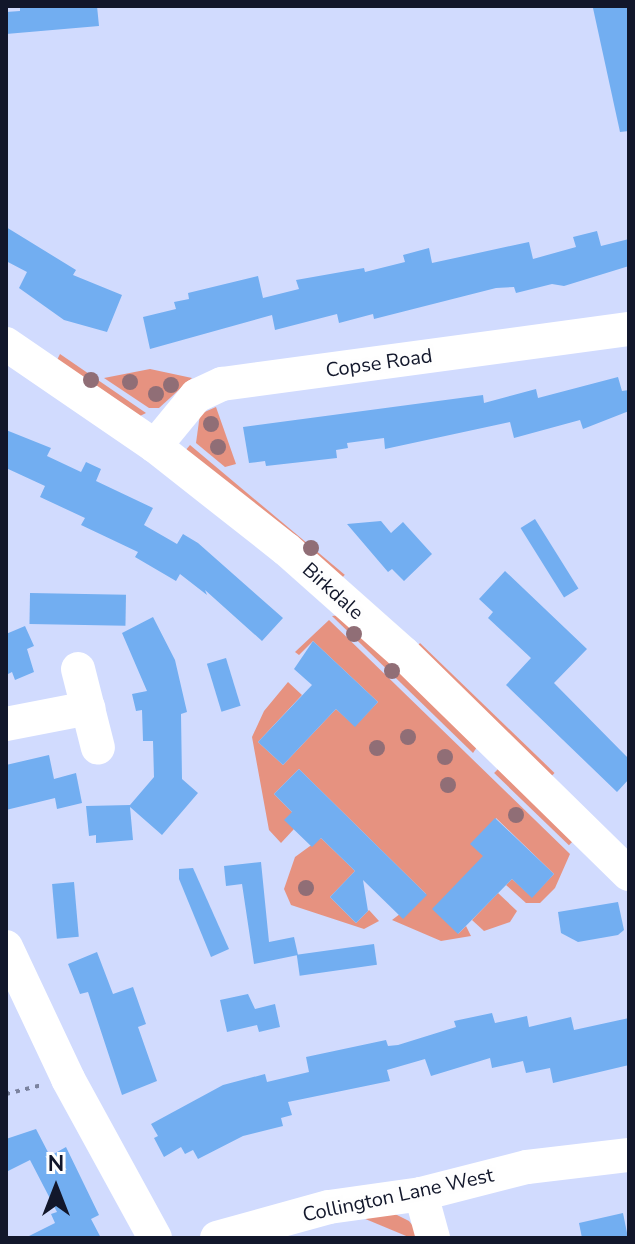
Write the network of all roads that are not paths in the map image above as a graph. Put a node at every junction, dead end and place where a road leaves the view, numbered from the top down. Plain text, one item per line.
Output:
1 (629, 329) edge
2 (6, 344) edge
3 (155, 446) junction
4 (78, 669) dead end
5 (88, 708) junction
6 (6, 724) edge
7 (98, 748) dead end
8 (629, 874) edge
9 (6, 947) edge
10 (629, 1155) edge
11 (421, 1194) junction
12 (155, 1238) edge
13 (217, 1238) edge
14 (433, 1238) edge

1 - 3 street, Copse Road
2 - 3 street, Birkdale
3 - 8 street, Birkdale
4 - 5 street
5 - 6 street
5 - 7 street
9 - 12 street
10 - 11 street, Collington Lane West
11 - 13 street, Collington Lane West
11 - 14 street

